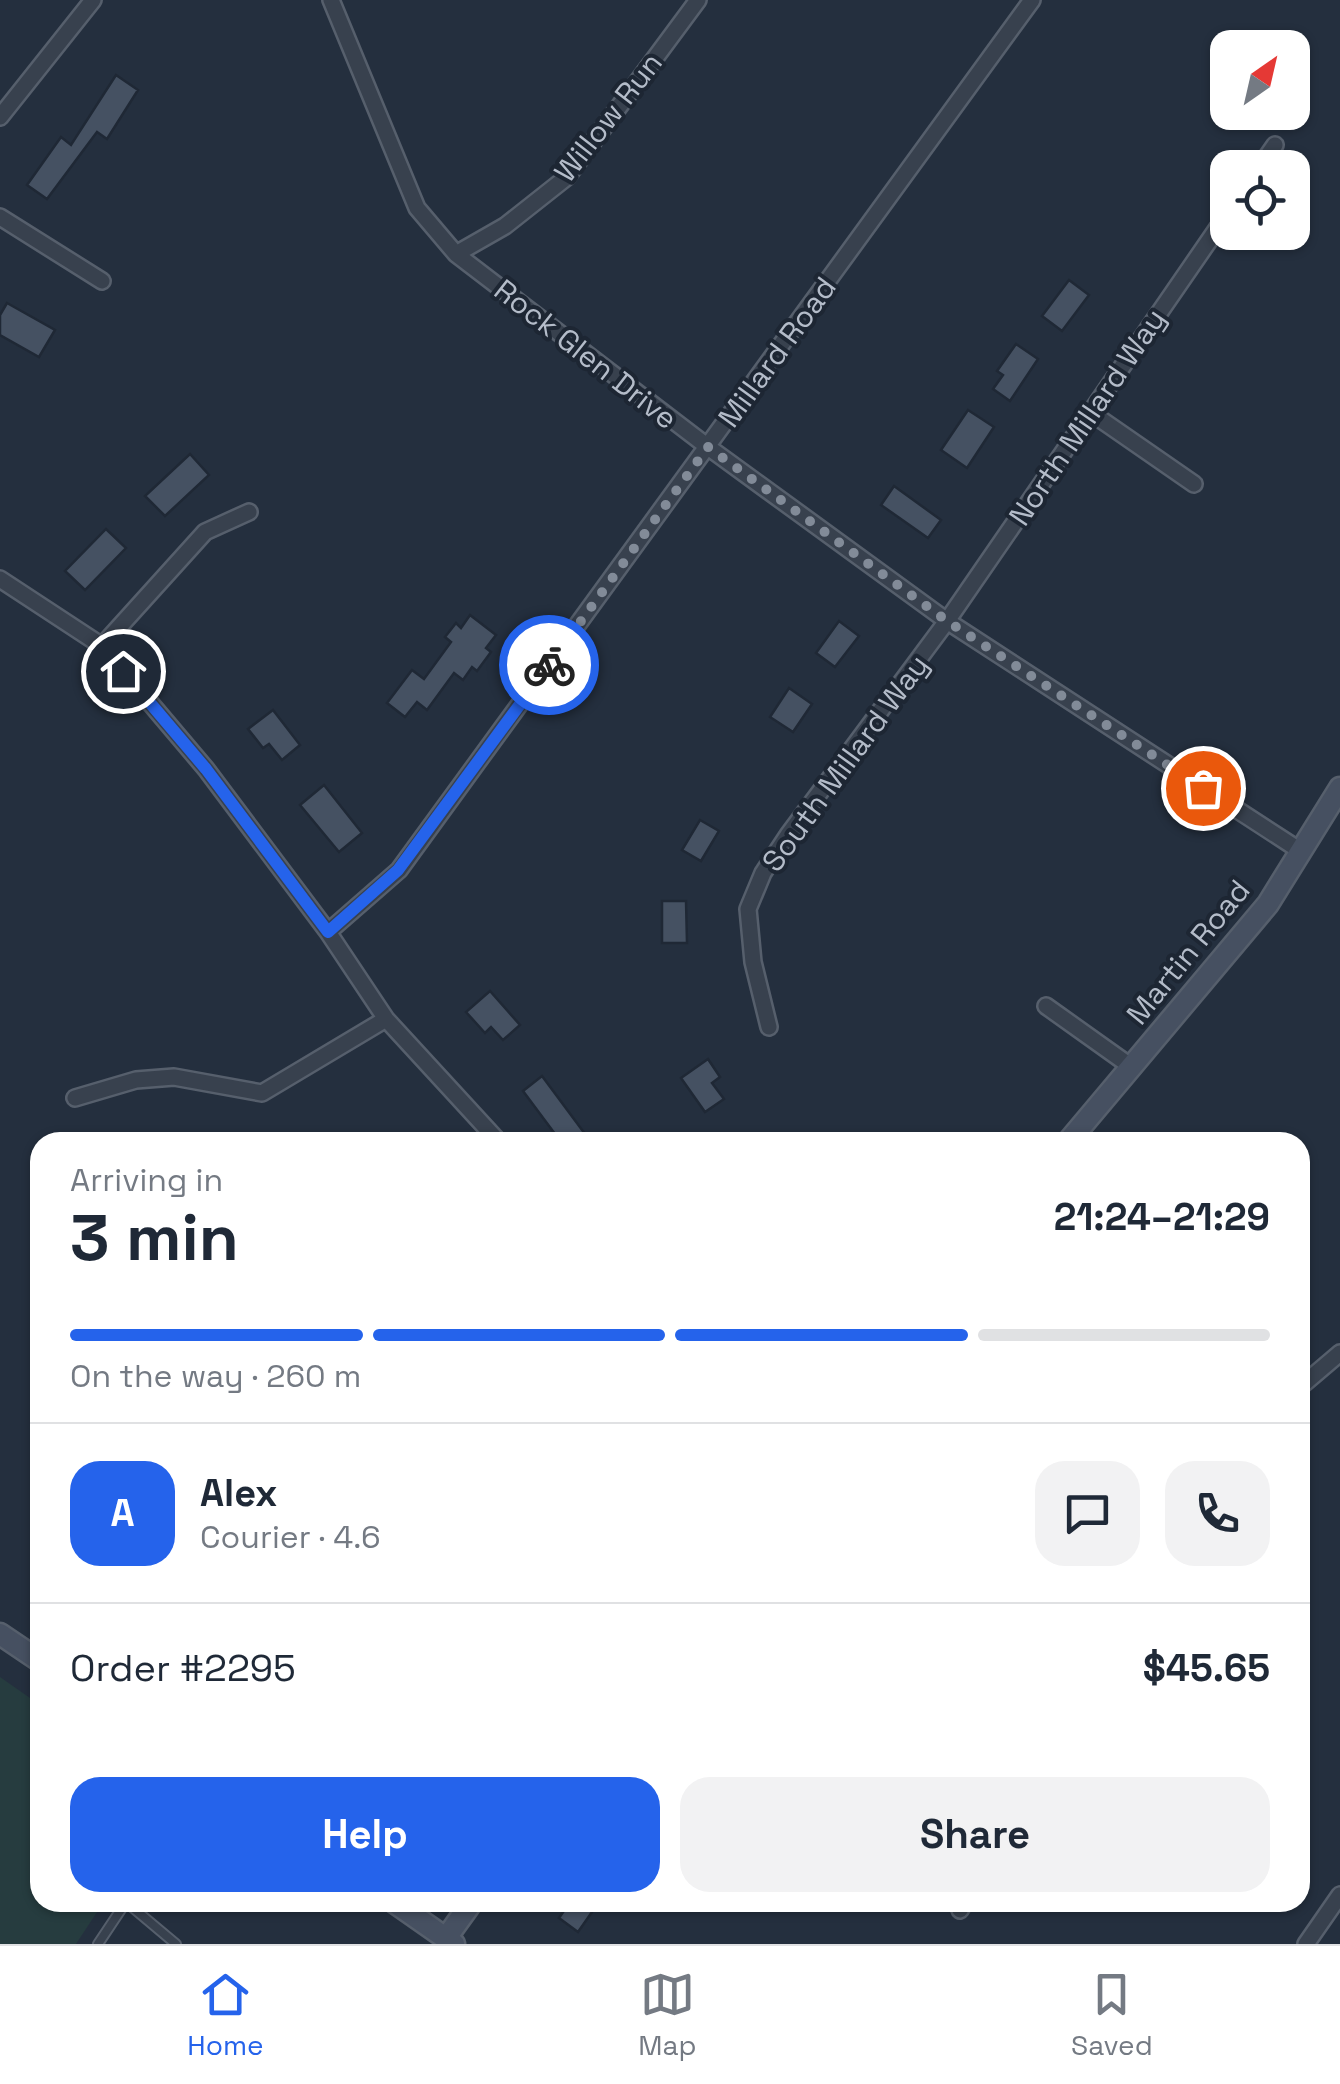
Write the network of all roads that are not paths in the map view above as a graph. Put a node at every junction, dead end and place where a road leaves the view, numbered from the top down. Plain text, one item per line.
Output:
1 (92, 0) edge
2 (330, 0) edge
3 (698, 0) edge
4 (1032, 0) edge
5 (0, 117) edge
6 (1274, 144) dead end
7 (1270, 150) edge
8 (0, 217) edge
9 (1210, 238) edge
10 (456, 254) junction
11 (102, 282) dead end
12 (1090, 412) junction
13 (708, 447) junction
14 (1194, 484) dead end
15 (249, 512) dead end
16 (0, 579) edge
17 (947, 621) junction
18 (102, 646) junction
19 (1340, 788) edge
20 (1299, 850) junction
21 (328, 932) junction
22 (1046, 1006) dead end
23 (386, 1019) junction
24 (770, 1026) dead end
25 (1133, 1068) junction
26 (75, 1098) dead end
27 (489, 1132) edge
28 (1077, 1132) edge
29 (1340, 1353) edge
30 (1310, 1378) edge
31 (0, 1634) edge
32 (30, 1654) edge
33 (1340, 1895) edge
34 (119, 1912) edge
35 (138, 1912) edge
36 (408, 1912) edge
37 (466, 1912) edge
38 (176, 1942) edge
39 (448, 1942) edge
40 (98, 1944) edge
41 (1306, 1944) edge

1 - 5 street
2 - 10 street, Rock Glen Drive
3 - 10 street, Willow Run
4 - 13 street, Millard Road
6 - 7 street
8 - 11 street
9 - 12 street, North Millard Way
10 - 13 street, Rock Glen Drive
12 - 14 street
12 - 17 street, North Millard Way
13 - 17 street, Rock Glen Drive
13 - 21 street, Millard Road
15 - 18 street
16 - 18 street
17 - 20 street, Rock Glen Drive
17 - 24 street, South Millard Way
18 - 21 street
19 - 20 street, Martin Road
20 - 25 street, Martin Road
21 - 23 street
22 - 25 street
23 - 26 street
23 - 27 street
25 - 28 street, Martin Road
29 - 30 street
31 - 32 street
33 - 41 street
34 - 40 lane
35 - 38 lane
36 - 39 street
37 - 39 street

